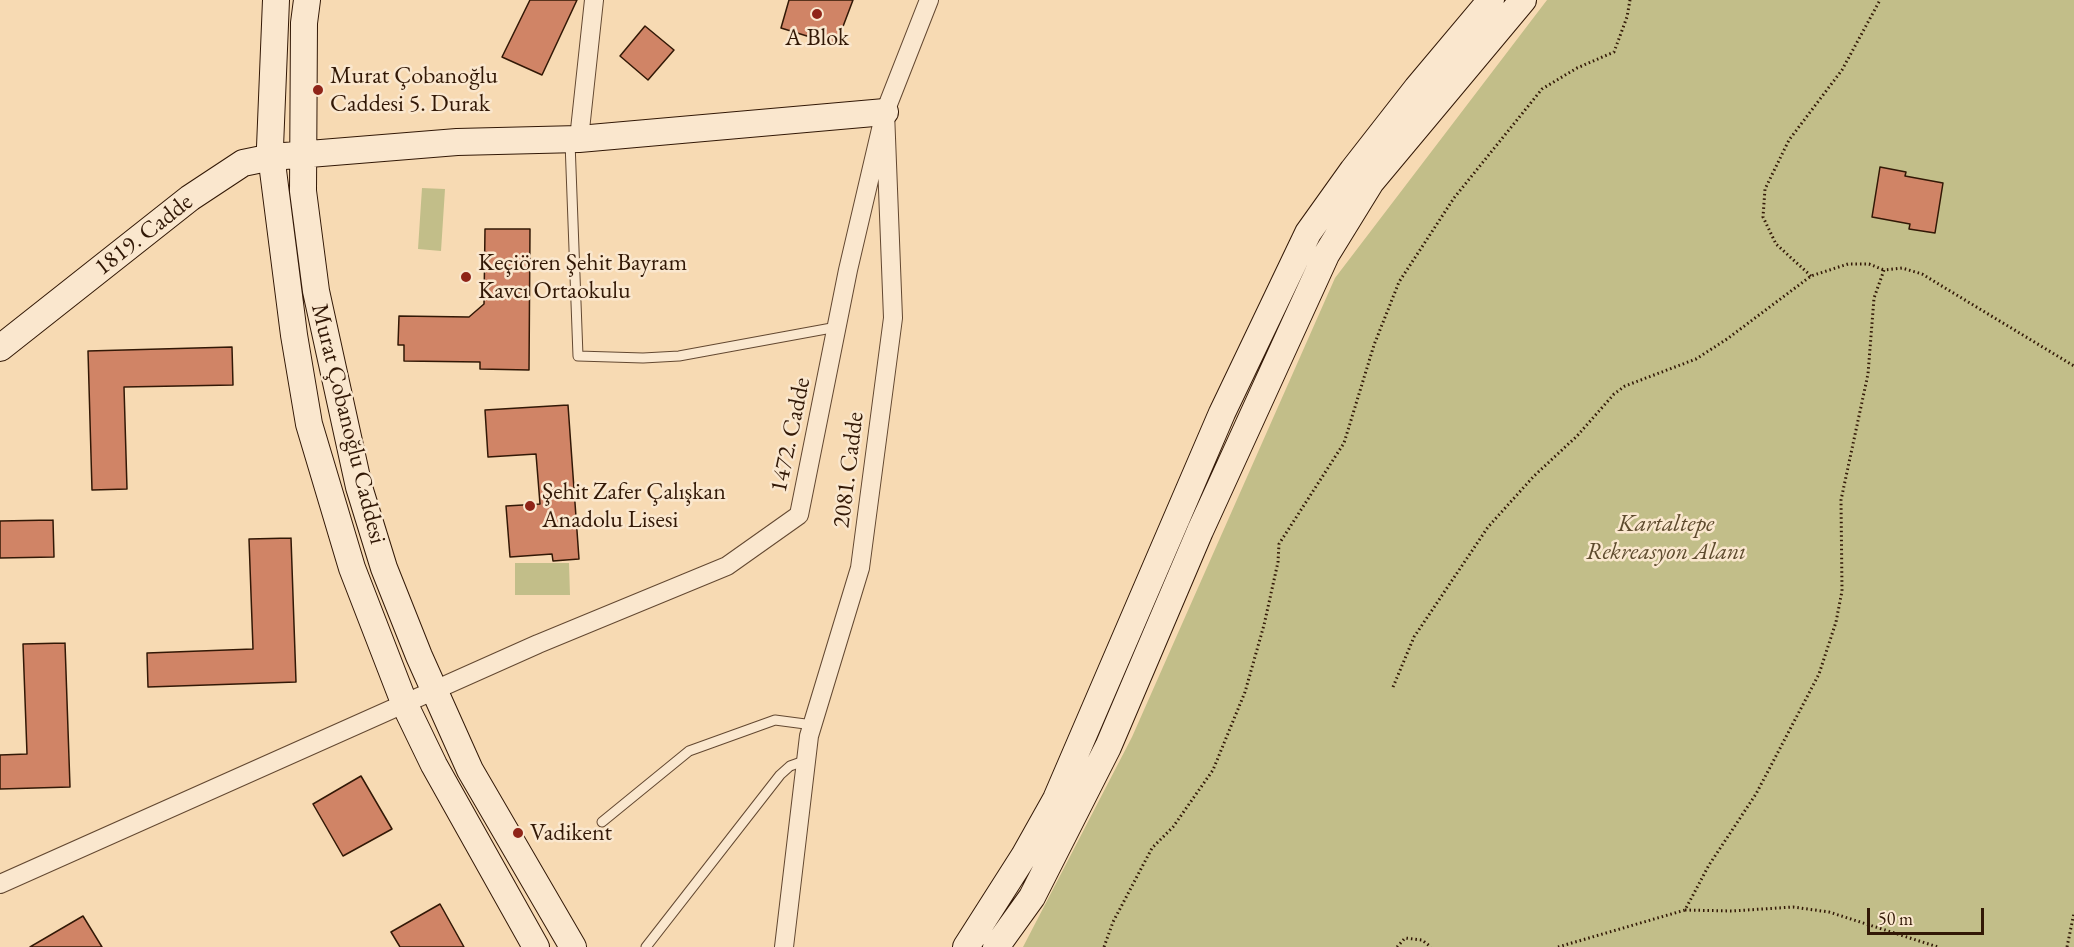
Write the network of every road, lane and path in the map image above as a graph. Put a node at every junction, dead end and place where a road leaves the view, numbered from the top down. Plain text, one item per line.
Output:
1 (276, 0) edge
2 (307, 0) edge
3 (594, 0) edge
4 (929, 0) edge
5 (1491, 0) edge
6 (1523, 0) edge
7 (1630, 0) edge
8 (1880, 0) edge
9 (885, 112) junction
10 (574, 139) junction
11 (303, 155) junction
12 (272, 157) junction
13 (1884, 270) junction
14 (1810, 276) junction
15 (837, 327) junction
16 (0, 348) edge
17 (2074, 366) edge
18 (1393, 687) dead end
19 (434, 692) junction
20 (405, 705) junction
21 (813, 725) junction
22 (807, 760) junction
23 (602, 822) dead end
24 (0, 884) edge
25 (1685, 910) junction
26 (2074, 913) edge
27 (536, 947) edge
28 (573, 947) edge
29 (646, 947) edge
30 (784, 947) edge
31 (966, 947) edge
32 (996, 947) edge
33 (1104, 947) edge
34 (1398, 947) edge
35 (1431, 947) edge
36 (1558, 947) edge
37 (1938, 947) edge
38 (2067, 947) edge

1 - 12 main road, Murat Çobanoğlu Caddesi
2 - 11 main road, Murat Çobanoğlu Caddesi
3 - 10 street
4 - 9 street, 2081. Cadde
5 - 31 main road
6 - 32 main road
7 - 33 path
8 - 14 path
9 - 10 main road, 1819. Cadde
9 - 15 street, 1472. Cadde
9 - 21 street, 2081. Cadde
10 - 11 main road, 1819. Cadde
10 - 15 lane
11 - 12 main road, 1819. Cadde
11 - 19 main road, Murat Çobanoğlu Caddesi
12 - 16 main road, 1819. Cadde
12 - 20 main road, Murat Çobanoğlu Caddesi
13 - 14 path
13 - 17 path
13 - 25 path
14 - 18 path
15 - 19 street, 1472. Cadde
19 - 20 street, 1472. Cadde
19 - 28 main road, Murat Çobanoğlu Caddesi
20 - 24 street, 1472. Cadde
20 - 27 main road, Murat Çobanoğlu Caddesi
21 - 22 street, 2081. Cadde
21 - 23 lane
22 - 29 lane
22 - 30 street, 2081. Cadde
25 - 36 path
25 - 37 path
26 - 38 path
34 - 35 path

